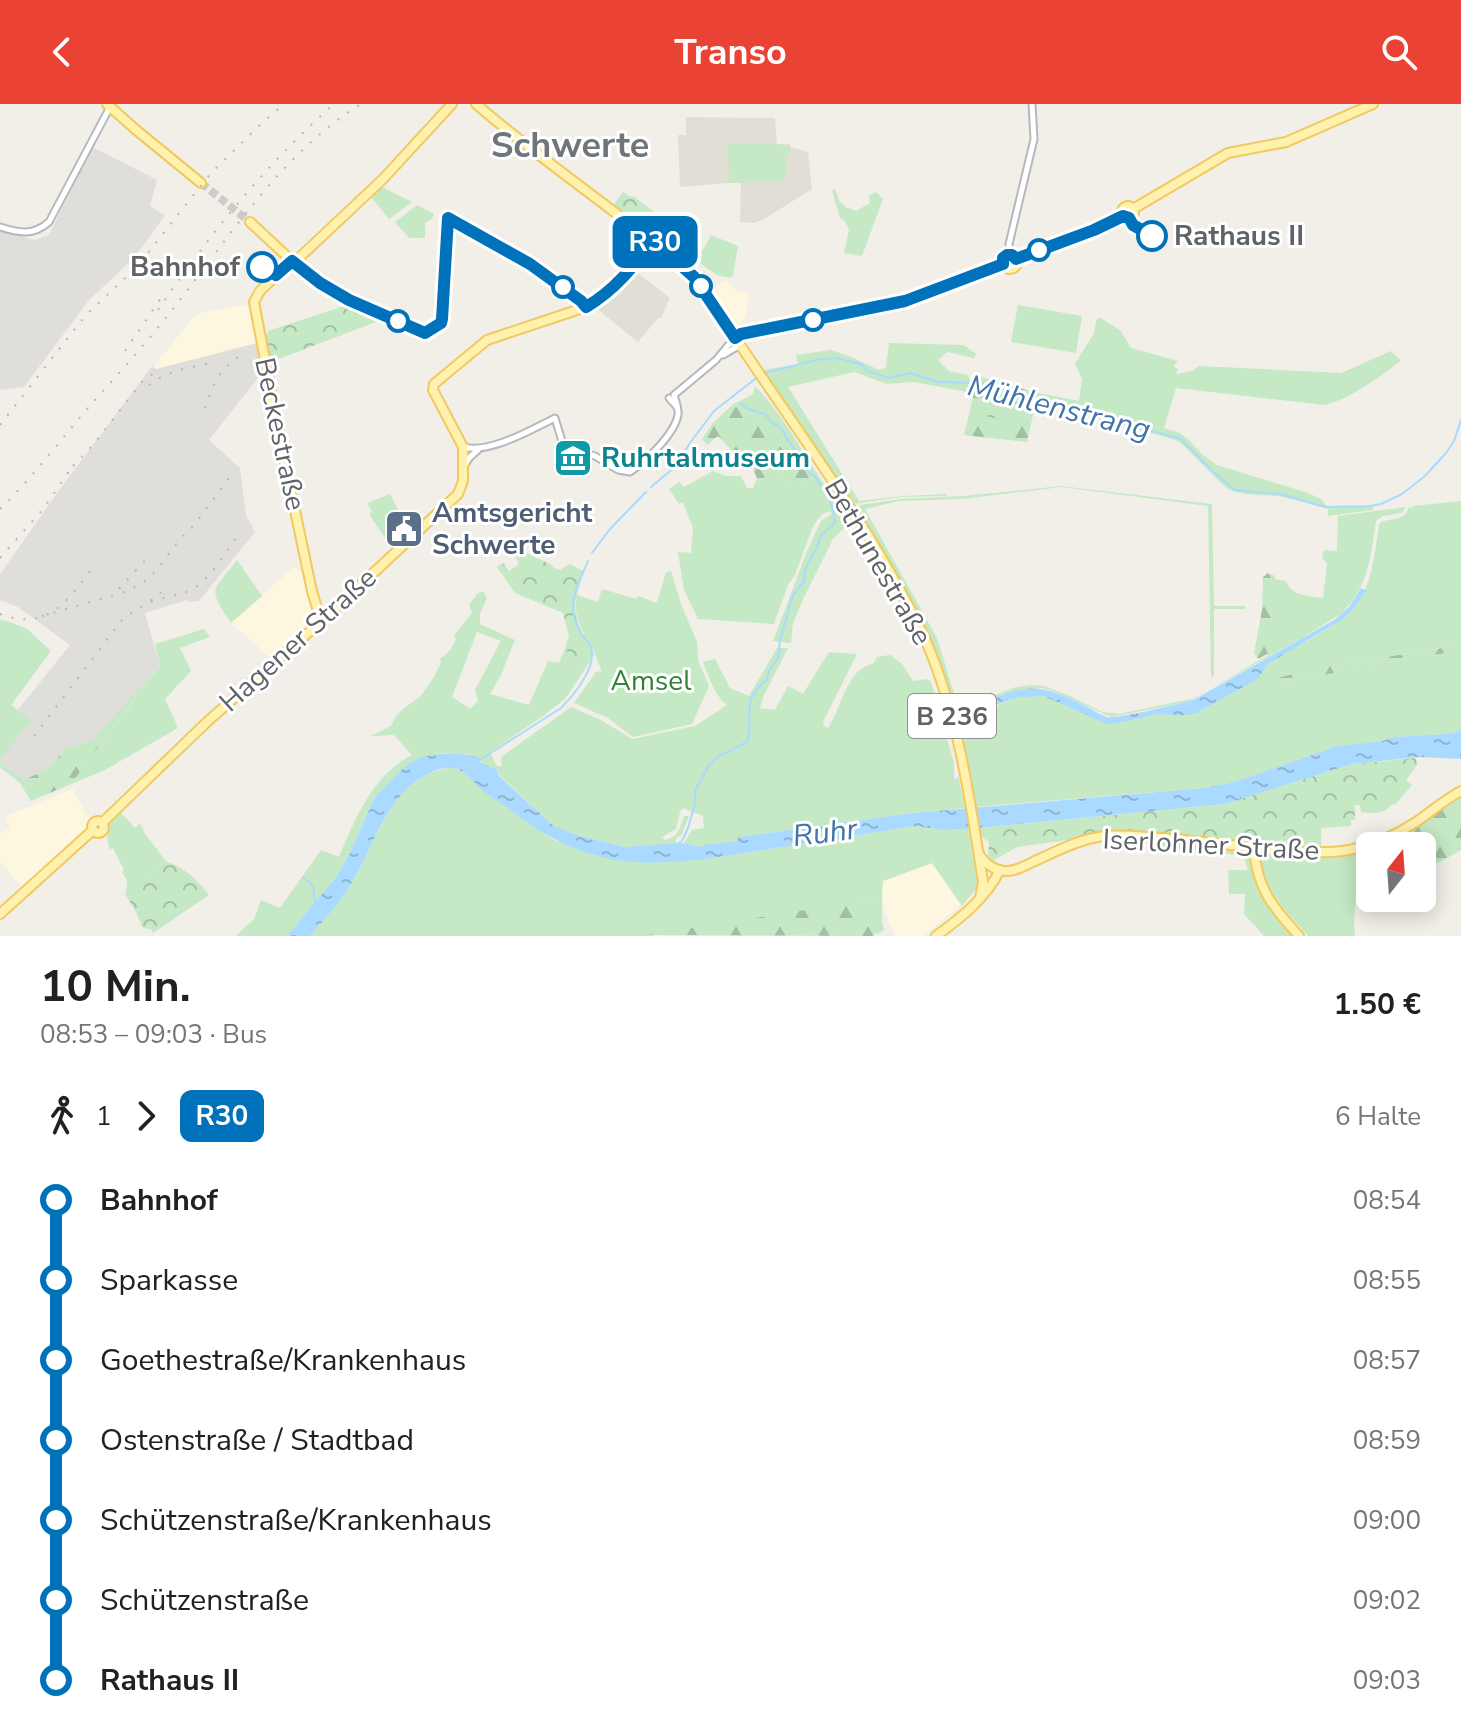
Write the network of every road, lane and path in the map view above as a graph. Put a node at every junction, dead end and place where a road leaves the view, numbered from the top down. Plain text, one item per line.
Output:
1 (452, 104) edge
2 (476, 104) edge
3 (1032, 104) edge
4 (1373, 104) edge
5 (109, 105) edge
6 (201, 183) tunnel mouth
7 (250, 222) tunnel mouth
8 (0, 227) edge
9 (653, 240) junction
10 (1012, 257) junction
11 (292, 261) junction
12 (737, 341) junction
13 (463, 447) junction
14 (479, 449) junction
15 (464, 466) junction
16 (324, 619) junction
17 (1461, 791) edge
18 (1254, 848) junction
19 (979, 853) junction
20 (1000, 870) junction
21 (980, 898) junction
22 (0, 914) edge
23 (936, 936) edge
24 (1299, 936) edge

1 - 11 main road
2 - 9 main road, B 236
3 - 10 street
4 - 10 main road
5 - 6 main road
5 - 8 street
7 - 11 main road
9 - 12 main road, Bethunestraße / B 236
9 - 13 main road
10 - 12 main road
11 - 16 main road, Beckestraße
12 - 14 street
12 - 19 main road, Bethunestraße / B 236
13 - 14 street
13 - 15 main road, Hagener Straße
14 - 15 street
15 - 16 main road, Hagener Straße
16 - 22 main road, Hagener Straße
17 - 18 main road, Iserlohner Straße
18 - 20 main road, Iserlohner Straße
18 - 24 main road
19 - 20 main road
19 - 21 main road, Bethunestraße / B 236
20 - 21 main road
21 - 23 main road

